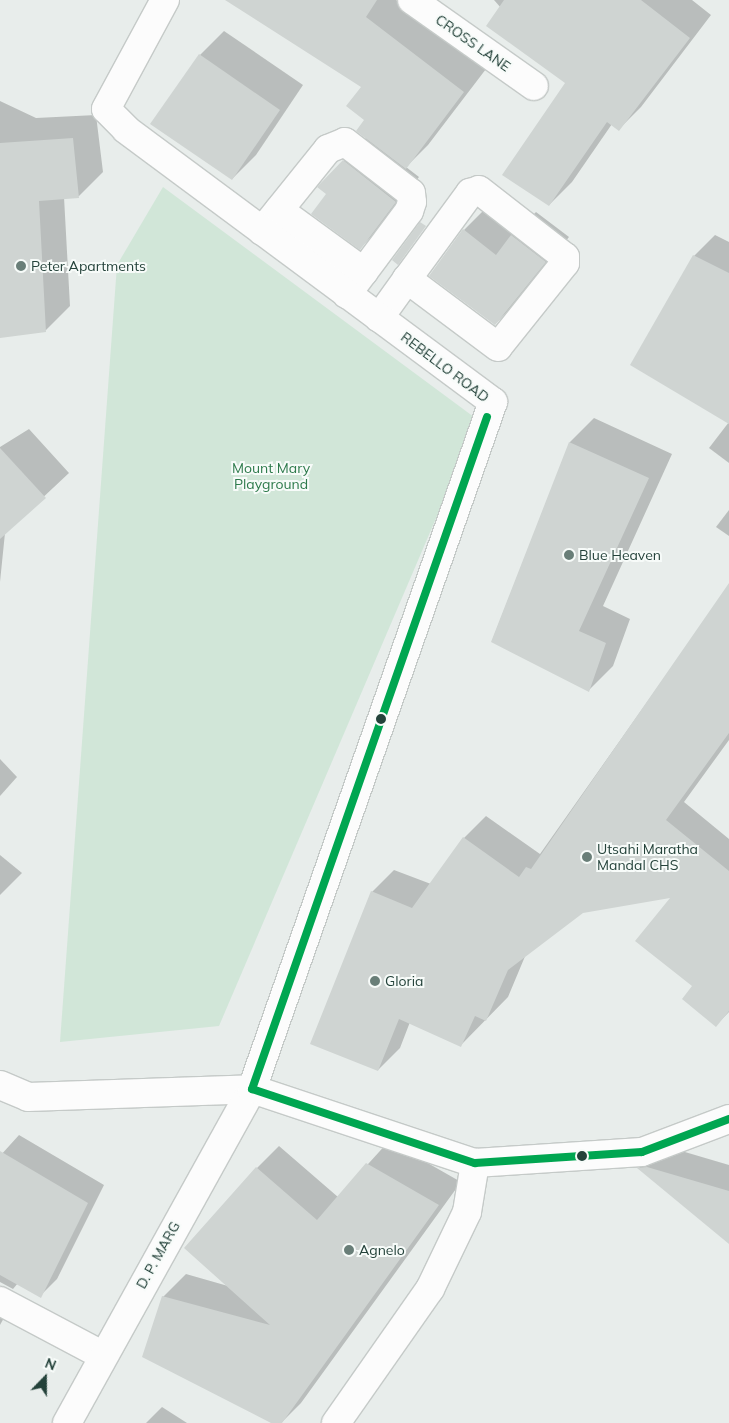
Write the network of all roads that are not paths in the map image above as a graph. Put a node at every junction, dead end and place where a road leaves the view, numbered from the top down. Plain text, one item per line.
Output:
1 (165, 0) edge
2 (412, 0) edge
3 (534, 86) dead end
4 (279, 210) junction
5 (262, 231) junction
6 (364, 272) junction
7 (406, 279) junction
8 (347, 294) junction
9 (379, 318) junction
10 (0, 1085) edge
11 (252, 1089) junction
12 (729, 1120) edge
13 (475, 1163) junction
14 (0, 1301) edge
15 (102, 1355) junction
16 (67, 1423) edge
17 (336, 1423) edge

1 - 5 street, REBELLO ROAD
2 - 3 street, CROSS LANE
4 - 5 street
4 - 6 street
4 - 6 street
5 - 8 street, REBELLO ROAD
6 - 8 street
7 - 7 street
7 - 9 street
8 - 9 street, REBELLO ROAD
9 - 11 street, REBELLO ROAD
10 - 11 street
11 - 13 street
11 - 15 street, D. P. MARG
12 - 13 street
13 - 17 street
14 - 15 street
15 - 16 street, D. P. MARG

